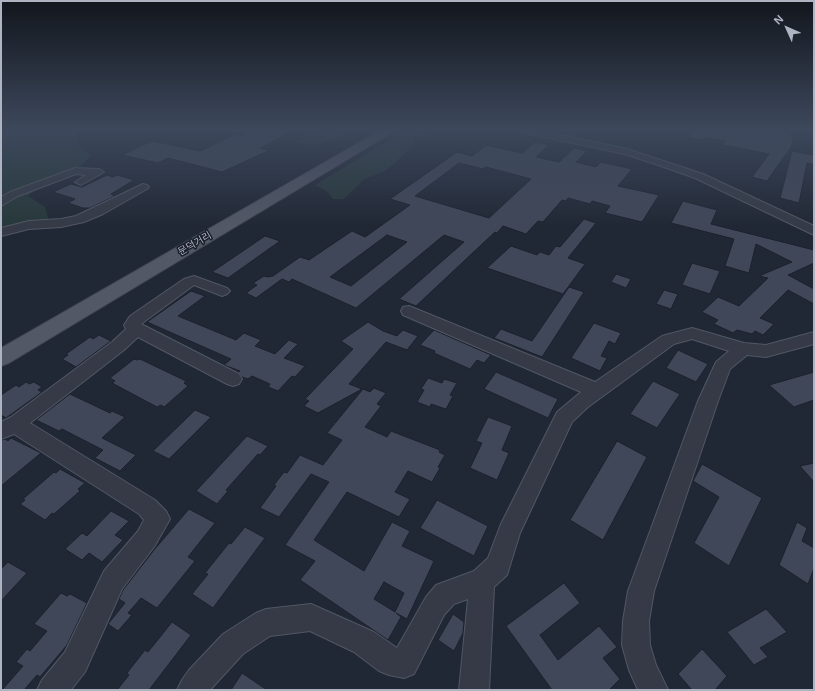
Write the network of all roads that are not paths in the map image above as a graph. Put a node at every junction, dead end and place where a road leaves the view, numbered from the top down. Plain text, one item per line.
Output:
1 (334, 162) edge
2 (659, 162) edge
3 (81, 182) dead end
4 (143, 187) dead end
5 (1, 202) edge
6 (814, 231) edge
7 (1, 232) edge
8 (222, 291) dead end
9 (409, 310) dead end
10 (136, 329) junction
11 (814, 338) edge
12 (743, 349) junction
13 (1, 358) edge
14 (233, 378) dead end
15 (597, 391) junction
16 (9, 427) edge
17 (482, 581) junction
18 (52, 690) edge
19 (192, 690) edge
20 (474, 690) edge
21 (652, 690) edge

1 - 13 main road, 문덕거리
2 - 6 street
3 - 5 street
4 - 7 street
8 - 10 street
9 - 15 street
10 - 14 street
10 - 16 street
11 - 12 street
12 - 15 street
12 - 21 street
15 - 17 street
16 - 18 street
17 - 19 street
17 - 20 street

